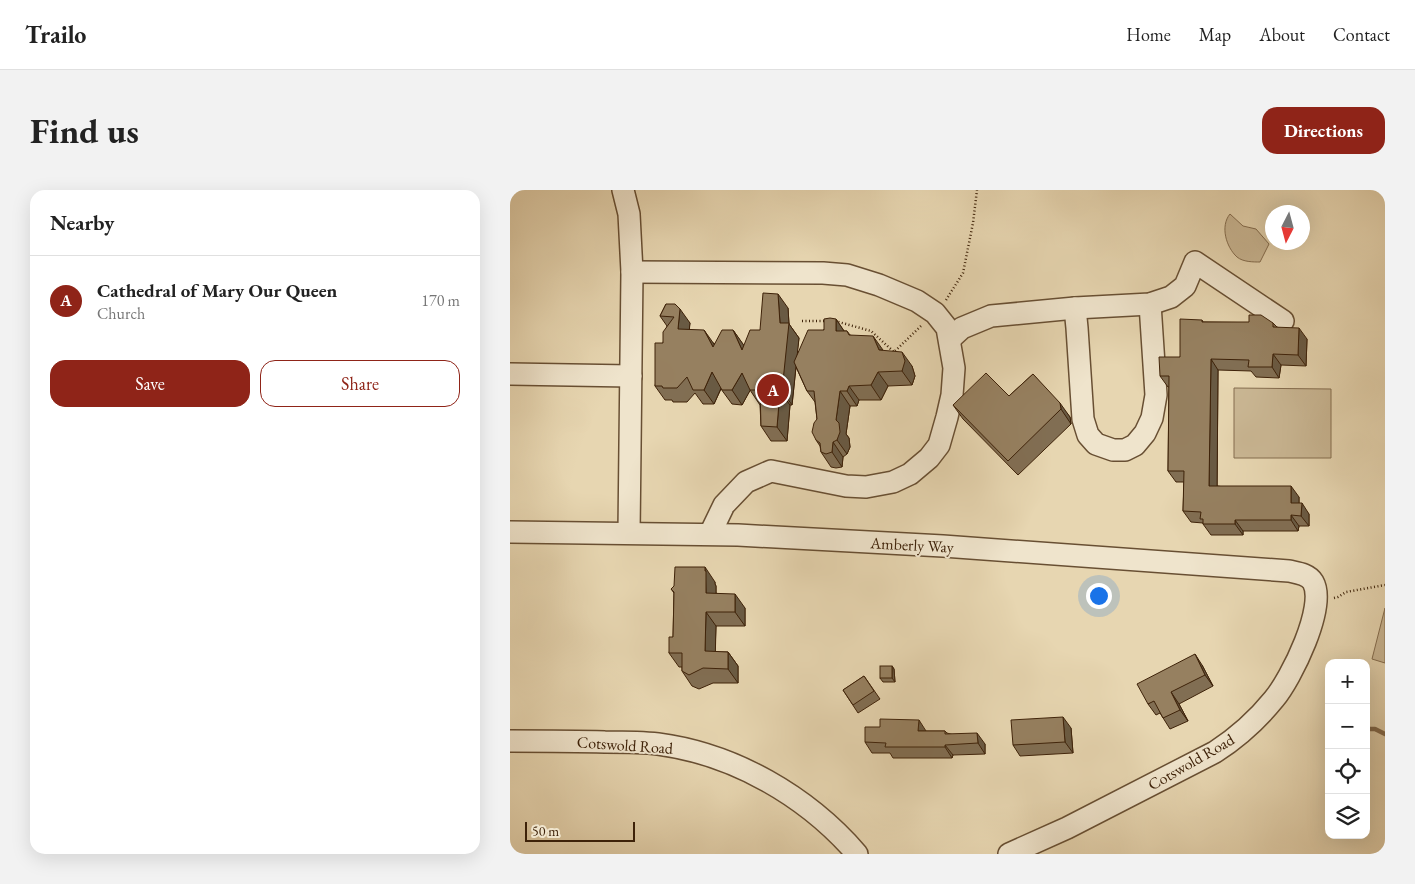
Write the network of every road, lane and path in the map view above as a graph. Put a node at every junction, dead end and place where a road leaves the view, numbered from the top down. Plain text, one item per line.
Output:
1 (623, 190) edge
2 (632, 272) junction
3 (1150, 304) junction
4 (1074, 308) junction
5 (1282, 321) dead end
6 (950, 339) junction
7 (510, 374) edge
8 (631, 376) junction
9 (510, 532) edge
10 (629, 533) junction
11 (710, 534) junction
12 (1312, 580) joint
13 (1385, 585) edge
14 (1314, 610) junction
15 (510, 740) edge
16 (857, 854) edge
17 (1008, 854) edge

1 - 2 street
2 - 6 street
2 - 8 street
3 - 4 street
3 - 4 street
3 - 5 street
4 - 6 street
6 - 11 street
7 - 8 street
8 - 10 street
9 - 10 street, Amberly Way
10 - 11 street, Amberly Way
11 - 12 street, Amberly Way
12 - 14 street, Cotswold Road
13 - 14 path
14 - 17 street, Cotswold Road
15 - 16 street, Cotswold Road

